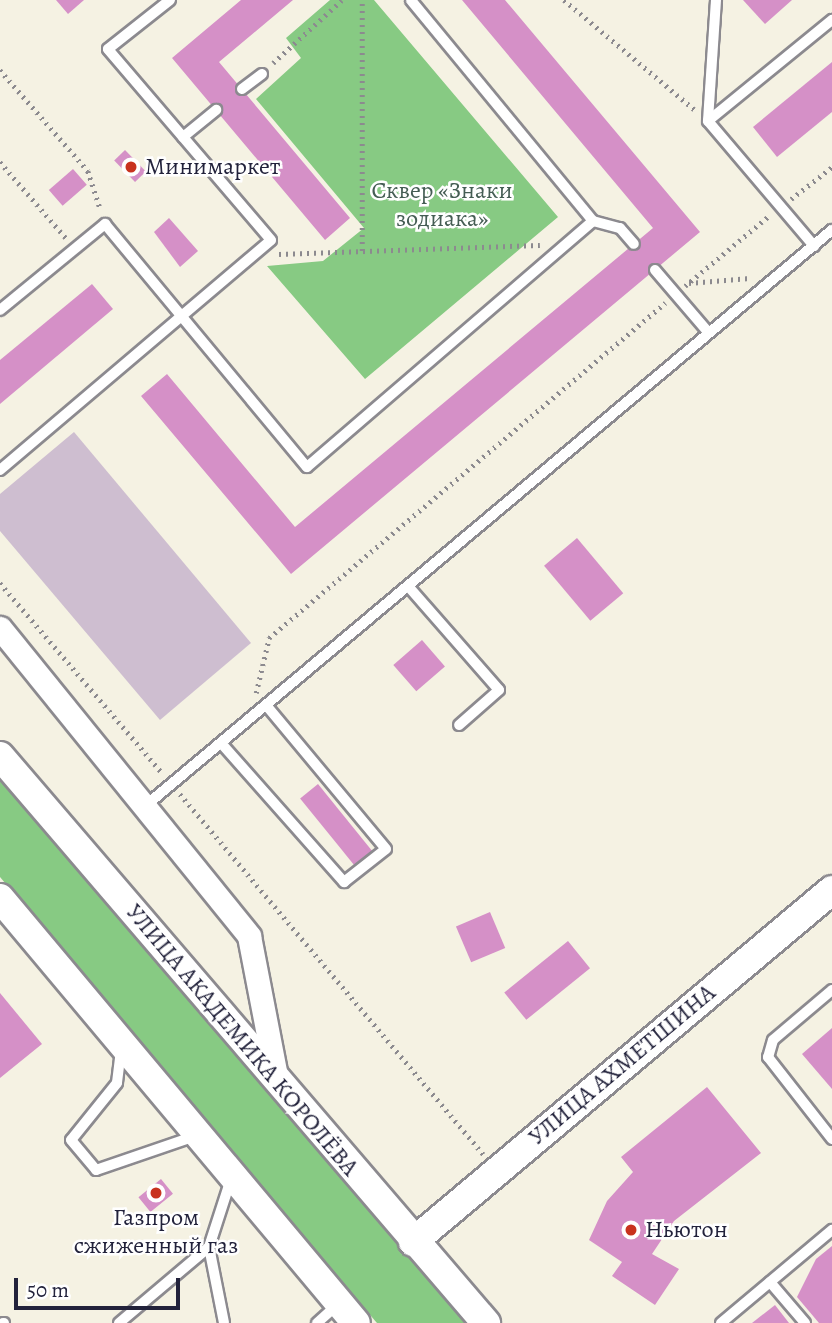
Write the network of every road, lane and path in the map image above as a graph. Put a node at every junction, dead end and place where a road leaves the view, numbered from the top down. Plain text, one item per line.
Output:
1 (342, 0) edge
2 (362, 0) edge
3 (411, 0) edge
4 (564, 0) edge
5 (716, 0) edge
6 (163, 2) edge
7 (832, 20) edge
8 (0, 70) edge
9 (262, 74) joint
10 (242, 89) dead end
11 (216, 110) dead end
12 (708, 121) junction
13 (183, 137) junction
14 (0, 162) edge
15 (832, 167) edge
16 (781, 206) junction
17 (593, 221) junction
18 (105, 224) junction
19 (832, 230) edge
20 (566, 244) junction
21 (634, 244) dead end
22 (814, 246) junction
23 (75, 249) junction
24 (362, 251) junction
25 (254, 255) junction
26 (655, 270) dead end
27 (775, 276) junction
28 (688, 283) junction
29 (675, 294) junction
30 (0, 310) edge
31 (185, 317) junction
32 (708, 332) junction
33 (0, 470) edge
34 (0, 583) edge
35 (408, 586) junction
36 (0, 628) edge
37 (256, 694) dead end
38 (266, 705) junction
39 (459, 725) dead end
40 (221, 743) junction
41 (0, 756) edge
42 (172, 784) junction
43 (144, 807) junction
44 (832, 890) edge
45 (3, 905) edge
46 (832, 990) edge
47 (122, 1044) junction
48 (278, 1083) junction
49 (198, 1135) junction
50 (832, 1139) edge
51 (496, 1170) junction
52 (232, 1177) junction
53 (832, 1230) edge
54 (412, 1242) junction
55 (209, 1247) junction
56 (770, 1282) junction
57 (348, 1313) edge
58 (119, 1323) edge
59 (224, 1323) edge
60 (317, 1323) edge
61 (486, 1323) edge
62 (721, 1323) edge
63 (805, 1323) edge

1 - 9 path
2 - 24 path
3 - 17 lane
4 - 12 path
5 - 12 lane
6 - 13 lane
7 - 12 lane
8 - 18 path
9 - 10 lane
11 - 13 lane
12 - 16 lane
13 - 25 lane
14 - 23 path
15 - 16 path
16 - 22 lane
16 - 28 path
17 - 20 lane
17 - 21 lane
18 - 23 lane
18 - 31 lane
19 - 22 lane
20 - 24 path
20 - 31 lane
22 - 27 lane
23 - 30 lane
24 - 25 path
25 - 31 lane
26 - 29 lane
27 - 28 path
27 - 32 lane
28 - 29 path
29 - 32 lane
29 - 37 path
31 - 33 lane
32 - 35 lane
34 - 42 path
35 - 38 lane
35 - 39 lane
36 - 43 street
38 - 40 lane
38 - 40 lane
40 - 42 lane
41 - 48 street, УЛИЦА АКАДЕМИКА КОРОЛЁВА
42 - 43 lane
42 - 51 path
43 - 48 street
44 - 51 street, УЛИЦА АХМЕТШИНА
45 - 47 street
46 - 50 lane
47 - 49 street
47 - 49 lane
48 - 54 street, УЛИЦА АКАДЕМИКА КОРОЛЁВА
49 - 52 street
51 - 54 street, УЛИЦА АХМЕТШИНА
52 - 55 lane
52 - 57 street
53 - 56 lane
54 - 61 street, УЛИЦА АКАДЕМИКА КОРОЛЁВА
55 - 58 lane
55 - 59 lane
56 - 62 lane
56 - 63 lane
57 - 60 lane

